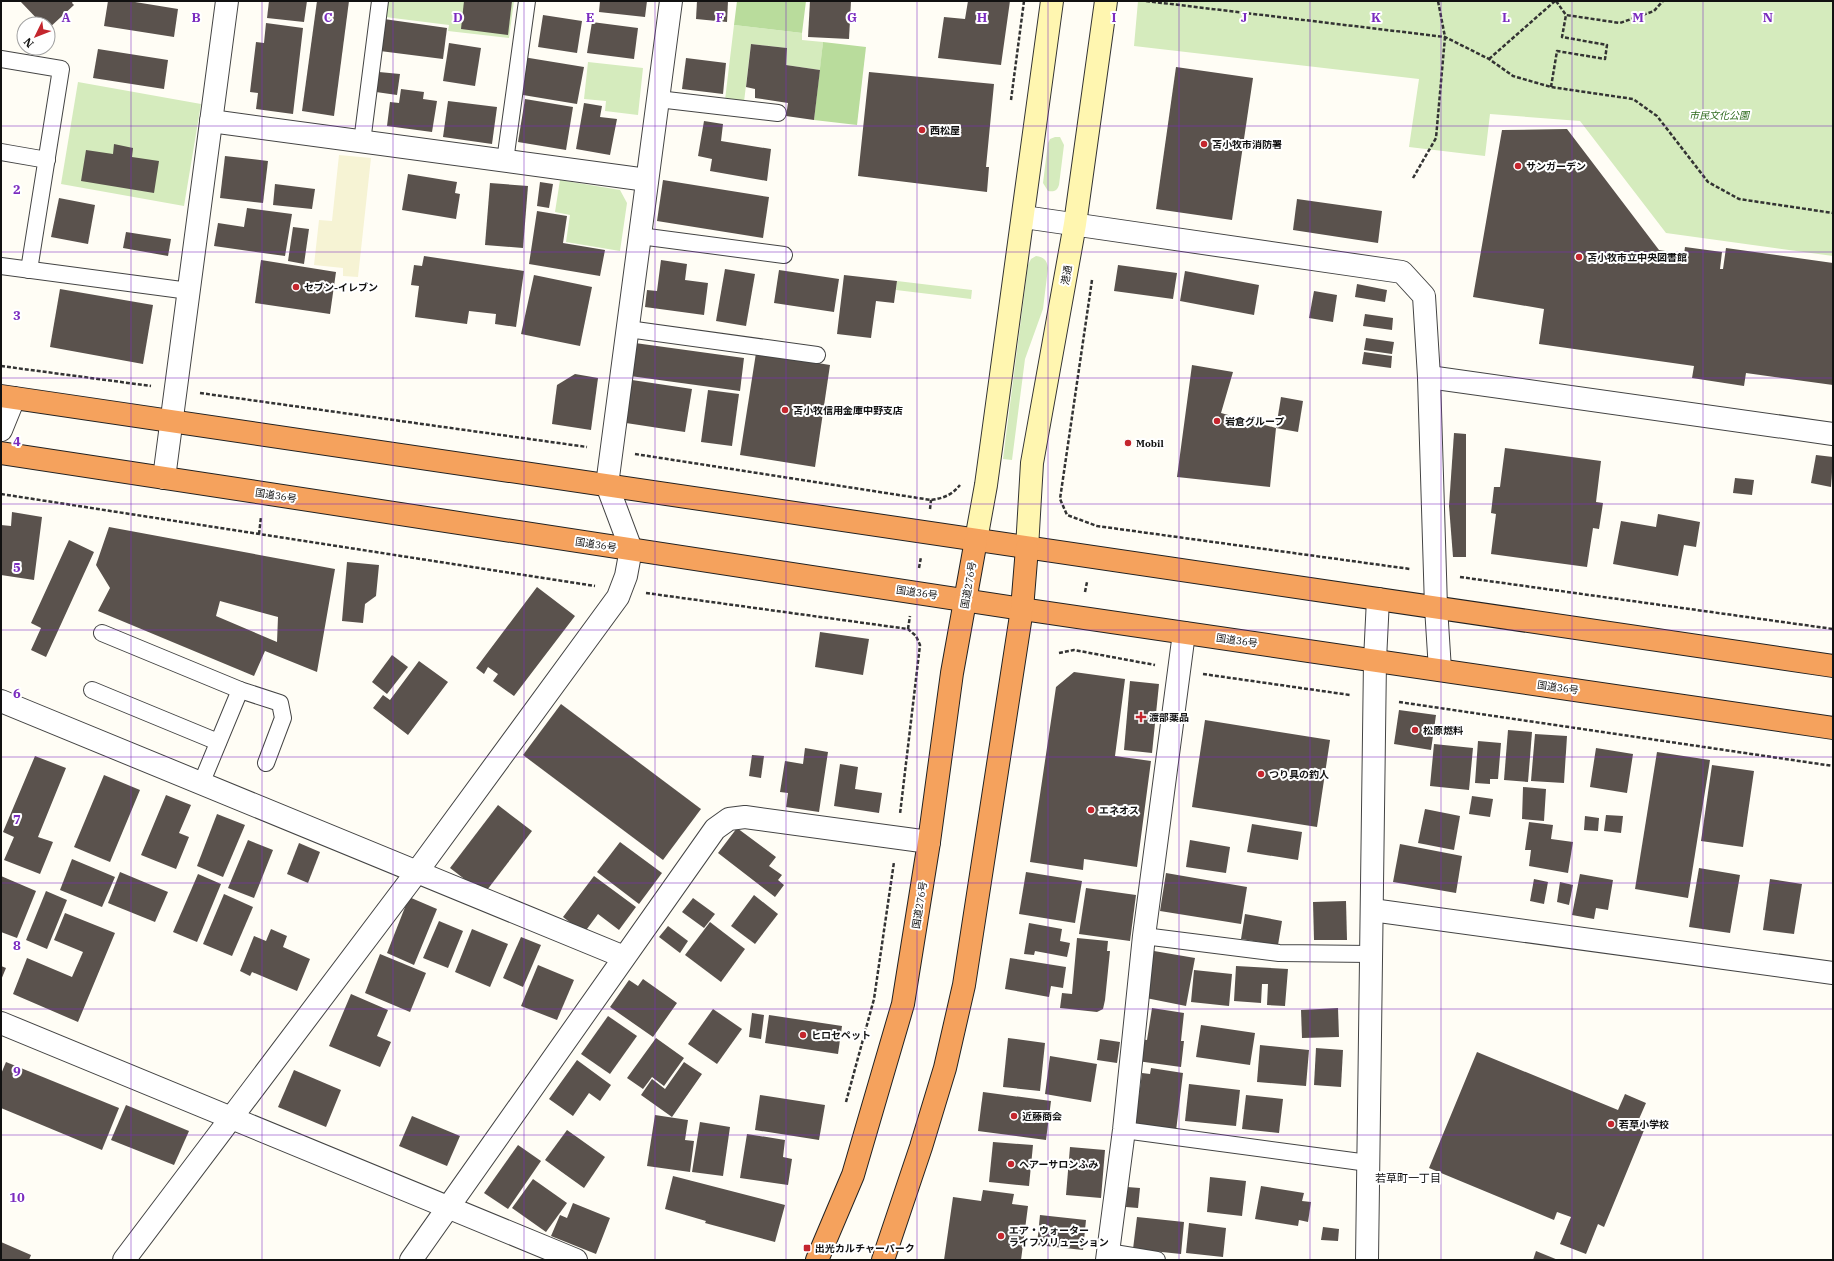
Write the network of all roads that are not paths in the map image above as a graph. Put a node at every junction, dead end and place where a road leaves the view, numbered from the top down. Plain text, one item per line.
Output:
1 (227, 1) edge
2 (380, 1) edge
3 (526, 1) edge
4 (671, 1) edge
5 (1052, 1) edge
6 (1106, 1) edge
7 (1, 59) edge
8 (658, 99) junction
9 (778, 113) dead end
10 (211, 121) junction
11 (362, 142) junction
12 (1, 152) edge
13 (47, 160) junction
14 (505, 161) junction
15 (647, 180) junction
16 (1024, 216) junction
17 (1075, 224) junction
18 (640, 236) junction
19 (784, 255) dead end
20 (1, 266) edge
21 (29, 270) junction
22 (189, 291) junction
23 (628, 329) junction
24 (817, 355) dead end
25 (1429, 377) junction
26 (7, 397) edge
27 (172, 421) junction
28 (1, 430) edge
29 (1833, 434) edge
30 (1, 453) edge
31 (164, 478) junction
32 (607, 485) junction
33 (976, 540) junction
34 (1027, 548) junction
35 (631, 549) junction
36 (1378, 599) junction
37 (966, 600) junction
38 (1436, 607) junction
39 (1022, 609) junction
40 (102, 633) dead end
41 (1184, 633) junction
42 (1375, 660) junction
43 (1833, 666) edge
44 (1440, 670) junction
45 (92, 690) dead end
46 (240, 690) junction
47 (1, 701) edge
48 (1833, 728) edge
49 (218, 742) junction
50 (266, 763) dead end
51 (201, 784) junction
52 (929, 842) junction
53 (416, 873) junction
54 (1372, 910) junction
55 (1144, 936) junction
56 (1371, 954) junction
57 (624, 957) junction
58 (1833, 973) edge
59 (1, 1023) edge
60 (231, 1118) junction
61 (1124, 1130) junction
62 (1368, 1163) junction
63 (449, 1207) junction
64 (1107, 1256) edge
65 (124, 1260) edge
66 (411, 1260) edge
67 (576, 1260) edge
68 (817, 1260) edge
69 (883, 1260) edge
70 (1158, 1260) edge
71 (1367, 1260) edge

1 - 10 street
2 - 11 lane
3 - 14 lane
4 - 8 street
5 - 16 street
6 - 17 street, 港通
7 - 13 lane
8 - 9 lane
8 - 15 street
10 - 11 street
10 - 22 street
11 - 14 street
12 - 13 lane
13 - 21 lane
14 - 15 street
15 - 18 street
16 - 17 street
16 - 33 street
17 - 25 street
17 - 34 street, 港通
18 - 19 lane
18 - 23 street
20 - 21 lane
21 - 22 lane
22 - 27 street
23 - 24 lane
23 - 32 street
25 - 29 street
25 - 38 street
26 - 27 highway
26 - 28 street
27 - 31 street
27 - 32 highway
30 - 31 highway, 国道36号
31 - 35 highway, 国道36号
32 - 33 highway
32 - 35 street
33 - 34 highway
33 - 37 highway, 国道276号
34 - 36 highway
34 - 39 highway
35 - 37 highway, 国道36号
35 - 53 street
36 - 38 highway
36 - 42 street
37 - 39 highway, 国道36号
37 - 52 highway, 国道276号
38 - 43 highway
38 - 44 street
39 - 41 highway, 国道36号
39 - 69 highway
40 - 46 lane
41 - 42 highway, 国道36号
41 - 55 street
42 - 44 highway, 国道36号
42 - 54 street
44 - 48 highway, 国道36号
45 - 49 lane
46 - 49 lane
46 - 50 lane
47 - 51 street
49 - 51 lane
51 - 53 street
52 - 57 street
52 - 68 highway, 国道276号
53 - 57 street
53 - 60 street
54 - 56 street
54 - 58 street
55 - 56 lane
55 - 61 street
56 - 62 street
57 - 63 street
59 - 60 street
60 - 63 street
60 - 65 street
61 - 62 lane
61 - 64 street
62 - 71 street
63 - 66 street
63 - 67 street
64 - 70 lane

